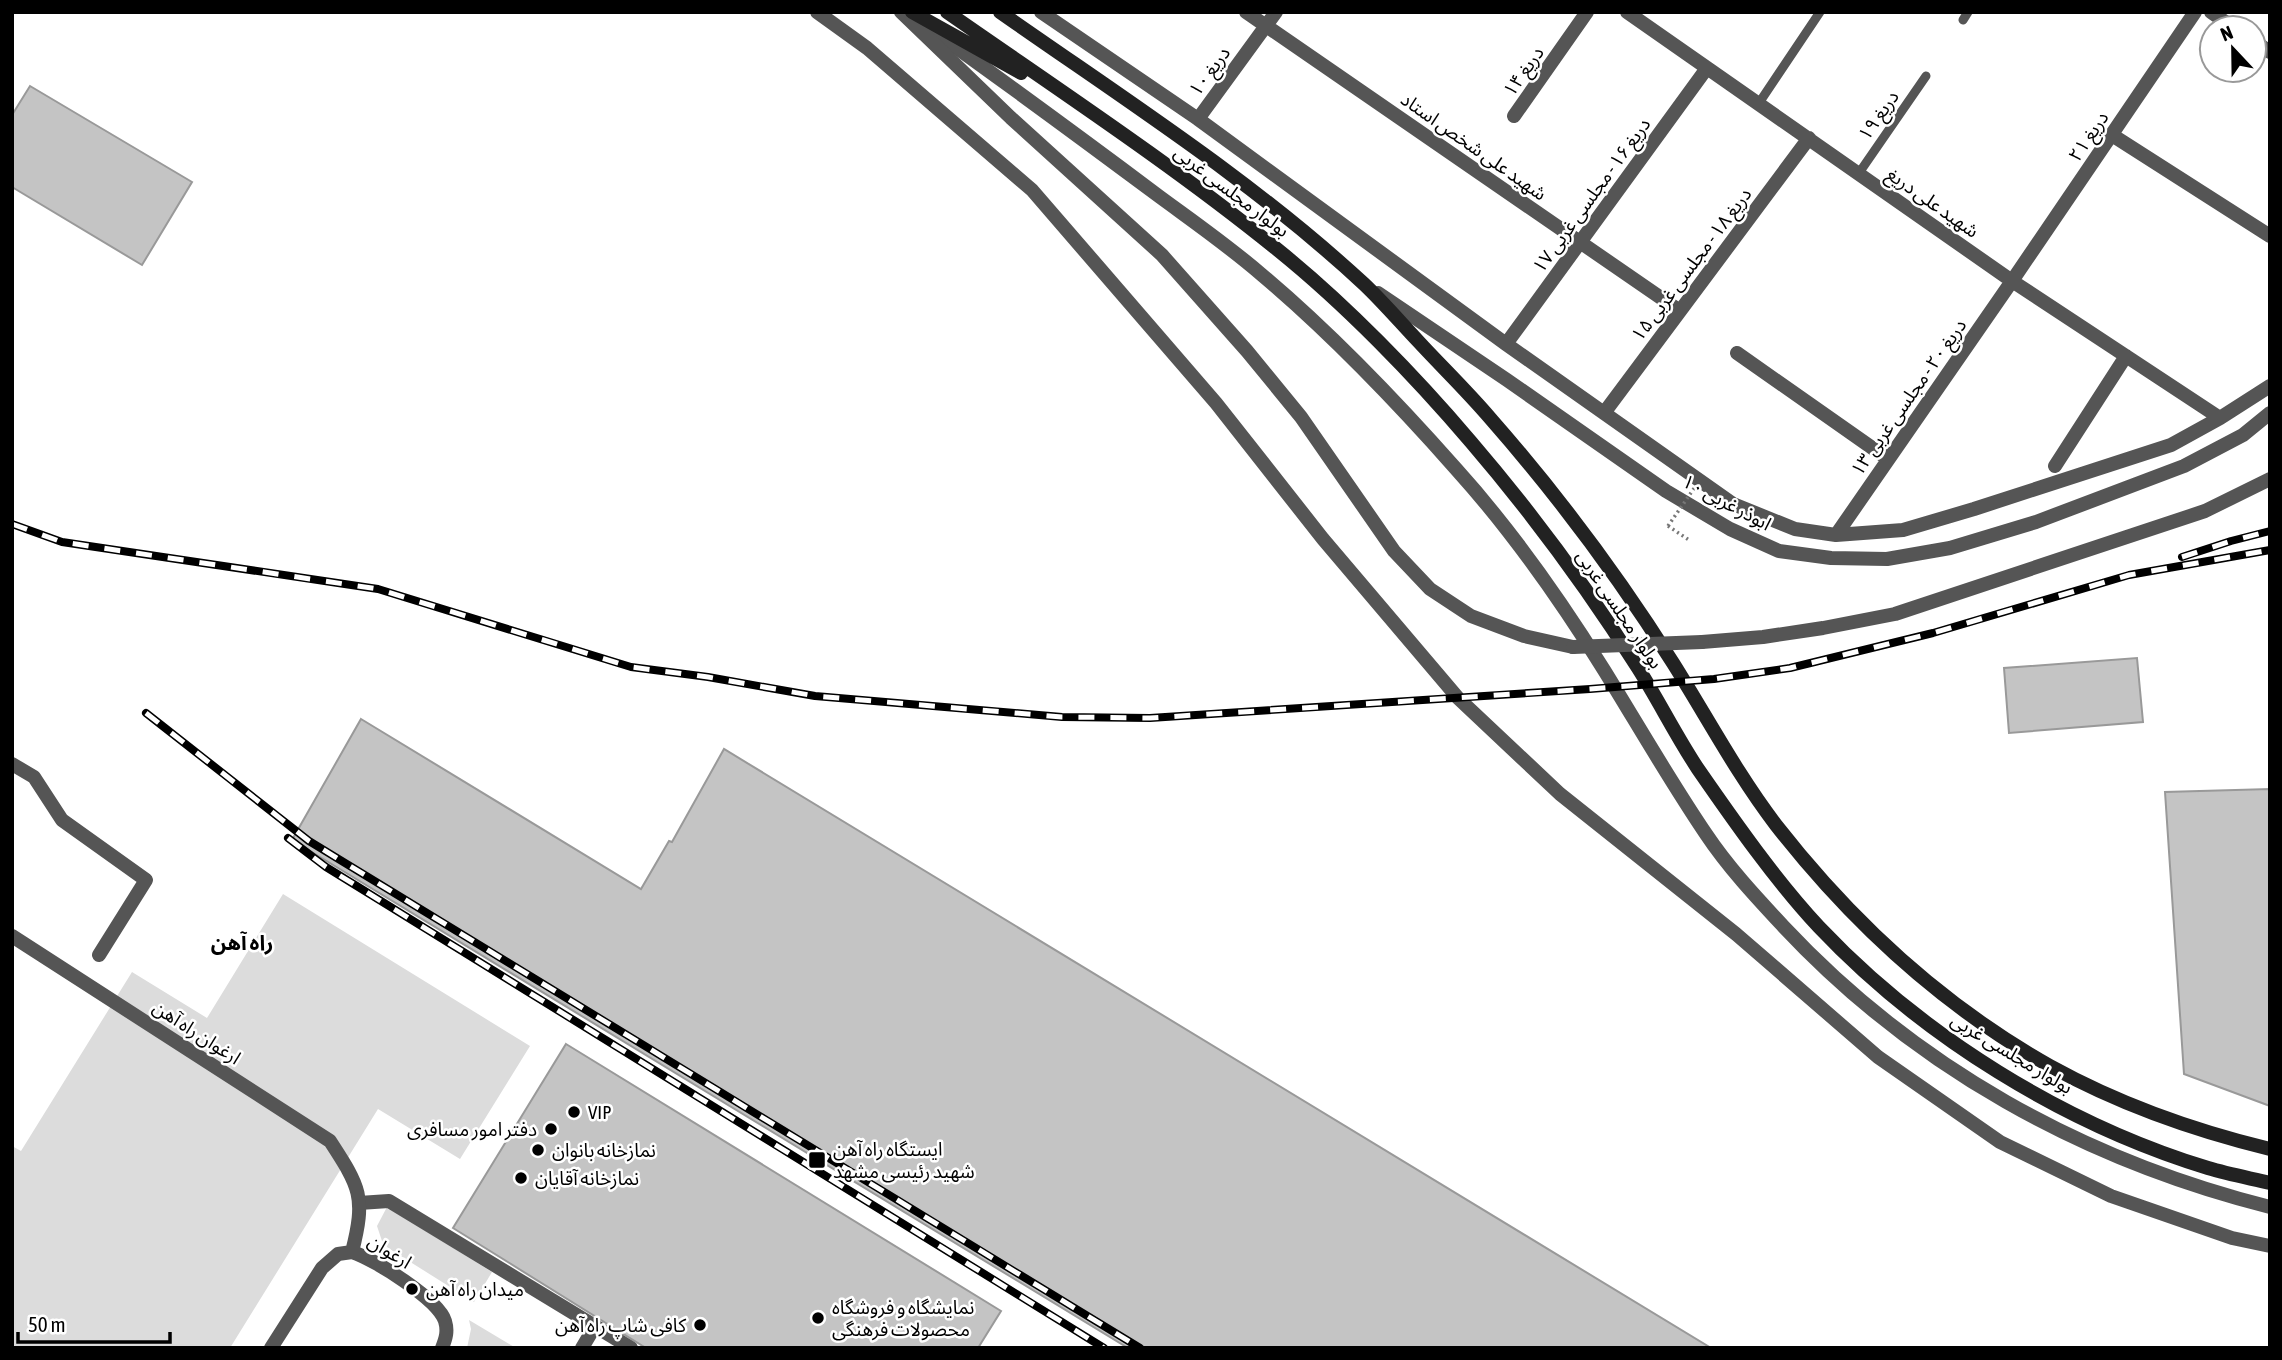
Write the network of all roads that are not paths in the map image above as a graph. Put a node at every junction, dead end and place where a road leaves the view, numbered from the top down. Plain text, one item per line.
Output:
1 (817, 12) edge
2 (901, 12) edge
3 (906, 12) edge
4 (912, 12) edge
5 (947, 12) edge
6 (1000, 12) edge
7 (1041, 12) edge
8 (1246, 12) edge
9 (1276, 12) edge
10 (1587, 12) edge
11 (1627, 12) edge
12 (1820, 12) edge
13 (2195, 12) edge
14 (1266, 26) junction
15 (1707, 68) junction
16 (1926, 76) dead end
17 (1759, 103) junction
18 (1094, 114) junction
19 (1514, 116) dead end
20 (1198, 119) junction
21 (2112, 135) junction
22 (1809, 138) junction
23 (1859, 173) junction
24 (2270, 236) edge
25 (1580, 243) junction
26 (2012, 281) junction
27 (1366, 285) junction
28 (1680, 311) junction
29 (1506, 344) junction
30 (1737, 353) dead end
31 (2126, 356) junction
32 (2270, 386) edge
33 (1604, 413) junction
34 (2270, 413) edge
35 (2220, 418) junction
36 (1888, 460) junction
37 (2055, 466) dead end
38 (2270, 479) edge
39 (1836, 535) junction
40 (12, 764) edge
41 (12, 936) edge
42 (99, 955) dead end
43 (2270, 1149) edge
44 (349, 1171) joint
45 (2270, 1183) edge
46 (359, 1203) junction
47 (2270, 1207) edge
48 (2270, 1246) edge
49 (352, 1252) junction
50 (595, 1326) junction
51 (271, 1348) edge
52 (442, 1348) edge
53 (582, 1348) edge
54 (631, 1348) edge

1 - 48 street
2 - 38 street, bridge
3 - 47 street
4 - 18 main road
5 - 18 main road, بولوار مجلسی غربی
6 - 27 main road, بولوار مجلسی غربی
7 - 20 street
8 - 14 street, شهید علی شخص استاد
9 - 14 street, دریغ ۱۰
10 - 19 street, دریغ ۱۴
11 - 15 street, شهید علی دریغ
12 - 17 lane
13 - 21 street, دریغ ۲۱
14 - 20 street, دریغ ۱۰
14 - 25 street, شهید علی شخص استاد
15 - 17 street, شهید علی دریغ
15 - 25 street, دریغ ۱۶ - مجلسی غربی ۱۷
16 - 23 lane, دریغ ۱۹
17 - 22 street, شهید علی دریغ
18 - 45 main road, بولوار مجلسی غربی
20 - 29 street
21 - 24 street
21 - 26 street, دریغ ۲۱
22 - 23 street, شهید علی دریغ
22 - 28 street, دریغ ۱۸ - مجلسی غربی ۱۵
23 - 26 street, شهید علی دریغ
25 - 28 street, شهید علی شخص استاد
25 - 29 street, دریغ ۱۶ - مجلسی غربی ۱۷
26 - 31 street, شهید علی دریغ
26 - 36 street, دریغ ۲۰ - مجلسی غربی ۱۳
27 - 34 street, ابوذر غربی ۱۰
27 - 43 main road, بولوار مجلسی غربی
28 - 33 street, دریغ ۱۸ - مجلسی غربی ۱۵
29 - 33 street
30 - 36 street
31 - 35 street, شهید علی دریغ
31 - 37 street
32 - 35 street
33 - 39 street
35 - 39 street
36 - 39 street, دریغ ۲۰ - مجلسی غربی ۱۳
40 - 42 street
41 - 44 street, ارغوان راه آهن
44 - 46 street, ارغوان
46 - 49 street, ارغوان
46 - 50 street
49 - 51 street
49 - 52 street, ارغوان
50 - 53 street
50 - 54 street

